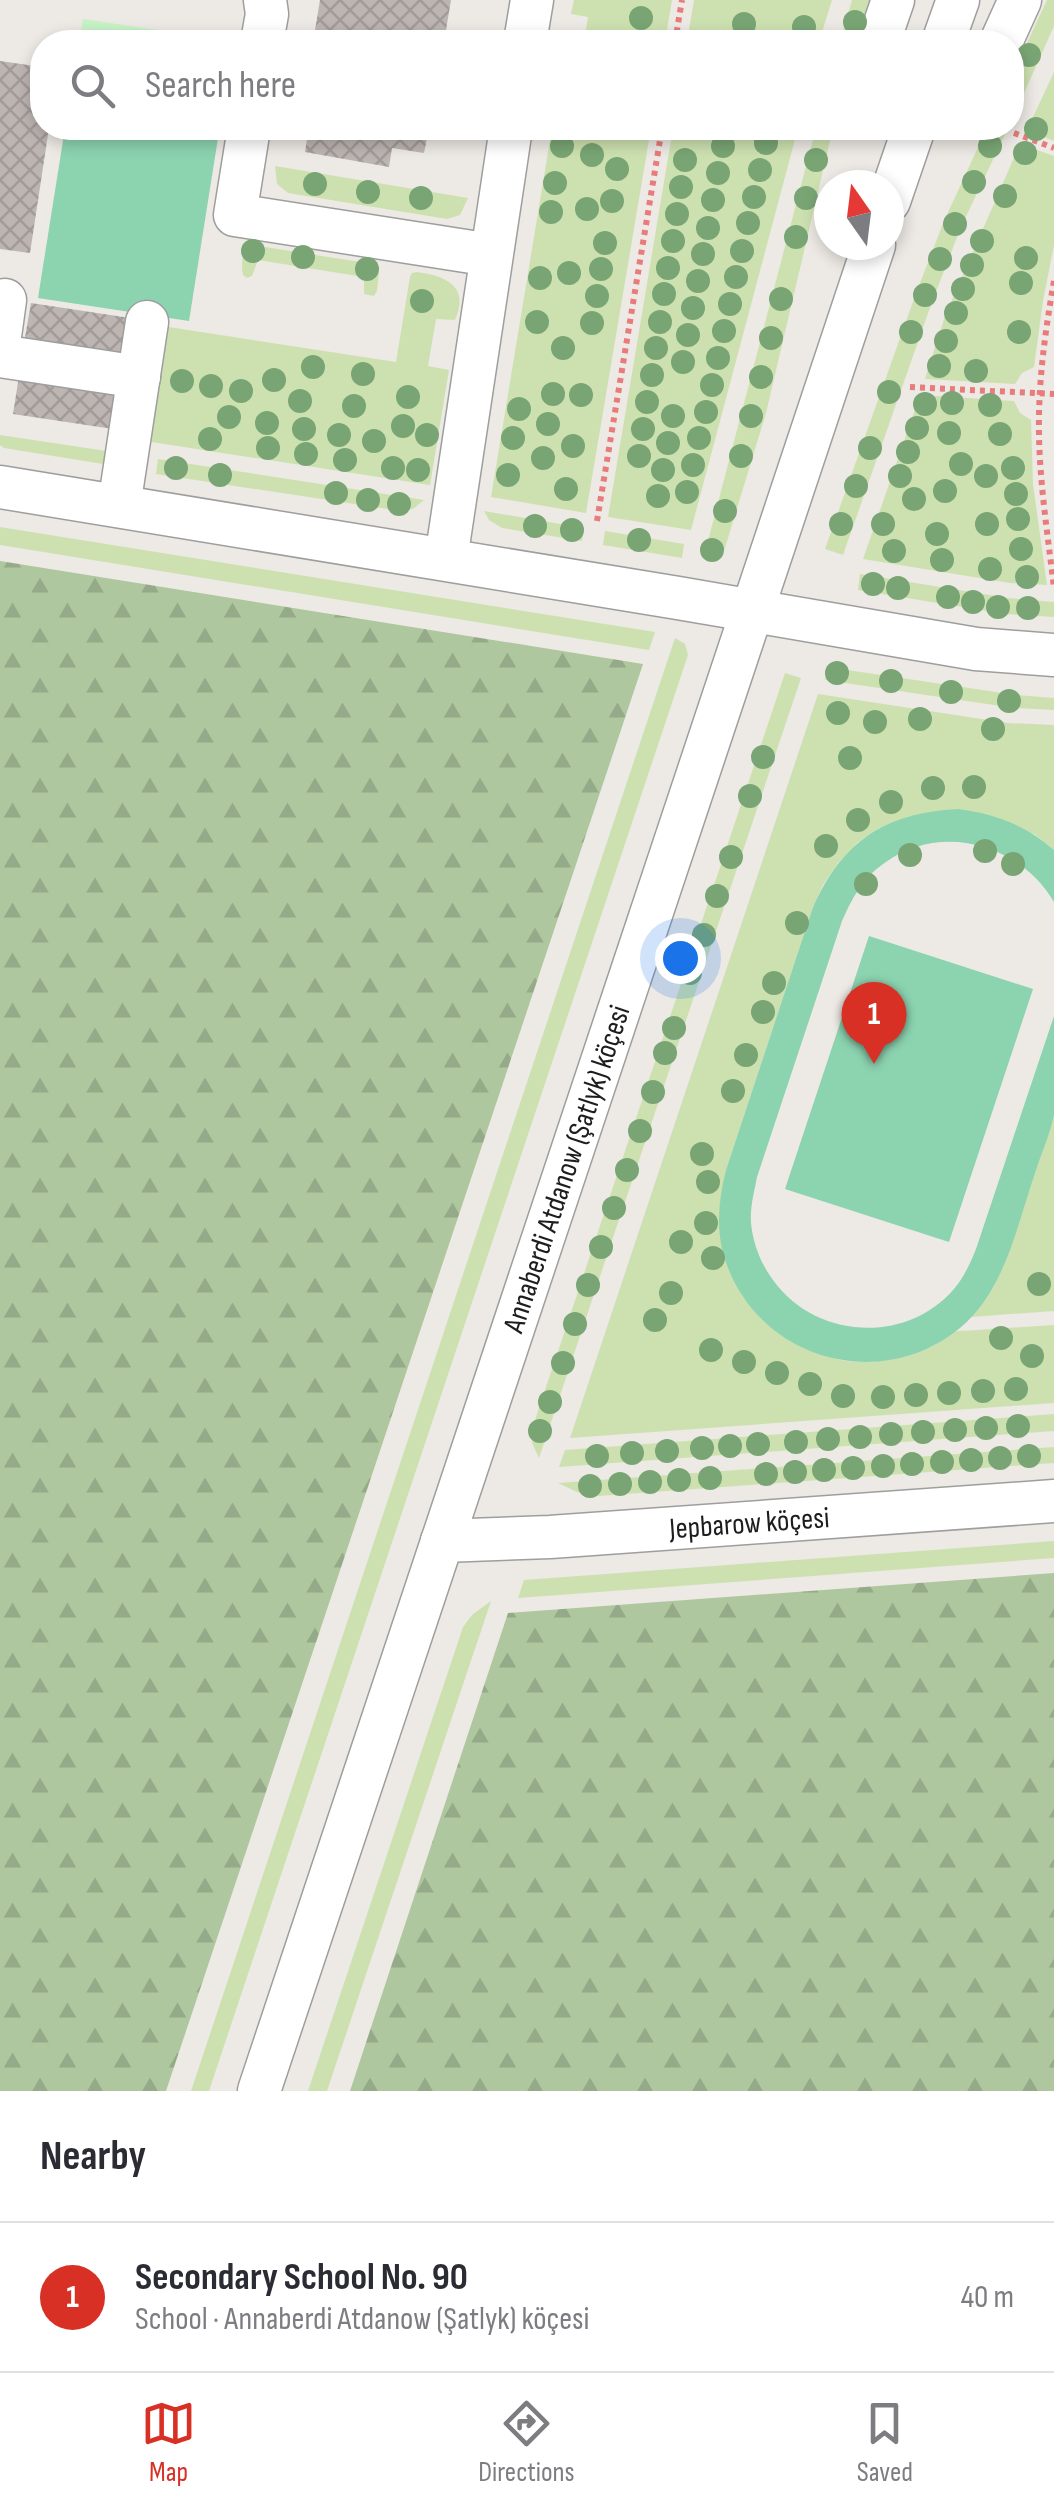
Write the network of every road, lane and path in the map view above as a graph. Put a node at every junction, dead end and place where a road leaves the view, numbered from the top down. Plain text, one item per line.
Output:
1 (265, 0) edge
2 (532, 0) edge
3 (682, 0) edge
4 (893, 0) edge
5 (958, 0) edge
6 (1020, 0) edge
7 (264, 30) edge
8 (527, 30) edge
9 (677, 30) edge
10 (883, 30) edge
11 (947, 30) edge
12 (1006, 30) edge
13 (1024, 137) edge
14 (247, 140) edge
15 (509, 140) edge
16 (660, 140) edge
17 (894, 140) edge
18 (910, 140) edge
19 (930, 140) edge
20 (1054, 148) edge
21 (894, 170) edge
22 (900, 170) edge
23 (904, 173) edge
24 (491, 256) junction
25 (869, 260) edge
26 (1054, 281) edge
27 (147, 322) dead end
28 (0, 356) edge
29 (139, 377) junction
30 (910, 387) dead end
31 (1040, 393) junction
32 (1054, 394) edge
33 (0, 487) edge
34 (119, 506) junction
35 (1049, 513) edge
36 (598, 521) dead end
37 (446, 559) junction
38 (1054, 588) edge
39 (753, 612) junction
40 (1054, 654) edge
41 (1054, 1502) edge
42 (442, 1540) junction
43 (259, 2091) edge

1 - 7 street
2 - 8 street
3 - 9 path
4 - 10 street
5 - 11 street
6 - 12 street
13 - 20 path
14 - 24 street
15 - 24 street
16 - 36 path
17 - 21 street
18 - 22 street
19 - 23 street
24 - 37 street
25 - 39 street, Annaberdi Atdanow (Şatlyk) köçesi
26 - 31 path
27 - 29 street
28 - 29 street
29 - 34 street
30 - 31 path
31 - 32 path
31 - 35 path
33 - 34 street
34 - 37 street
35 - 38 path
37 - 39 street
39 - 40 street
39 - 42 street, Annaberdi Atdanow (Şatlyk) köçesi
41 - 42 street, Jepbarow köçesi
42 - 43 street, Annaberdi Atdanow (Şatlyk) köçesi

